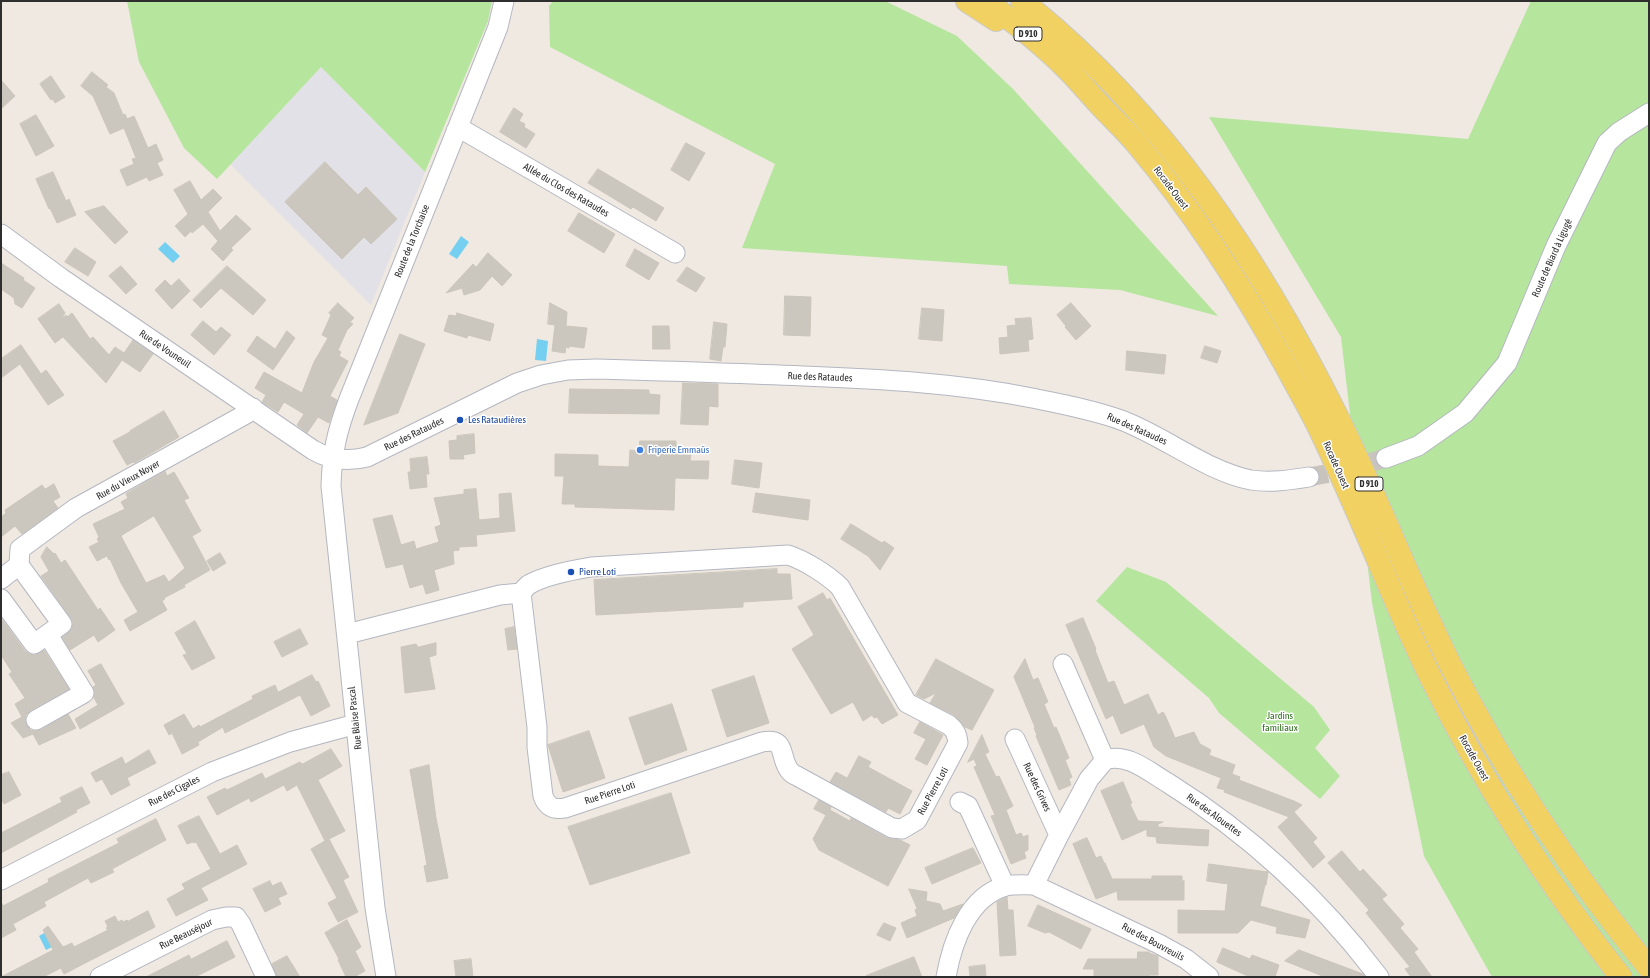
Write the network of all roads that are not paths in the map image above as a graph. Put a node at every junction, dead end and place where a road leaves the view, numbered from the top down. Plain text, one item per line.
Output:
1 (504, 1) edge
2 (516, 1) edge
3 (967, 1) edge
4 (986, 1) edge
5 (1022, 1) edge
6 (1033, 1) edge
7 (1053, 25) junction
8 (498, 27) junction
9 (1068, 69) junction
10 (1649, 113) edge
11 (456, 131) junction
12 (1, 234) edge
13 (675, 253) dead end
14 (253, 408) junction
15 (333, 458) junction
16 (1386, 458) tunnel mouth
17 (1309, 477) tunnel mouth
18 (19, 565) junction
19 (1, 579) edge
20 (521, 593) junction
21 (1, 599) edge
22 (347, 634) junction
23 (48, 635) junction
24 (1063, 664) dead end
25 (36, 720) dead end
26 (356, 724) junction
27 (1015, 739) dead end
28 (1105, 760) junction
29 (960, 802) dead end
30 (1059, 835) junction
31 (1, 880) edge
32 (1034, 885) junction
33 (1005, 886) junction
34 (1649, 968) edge
35 (100, 977) edge
36 (266, 977) edge
37 (386, 977) edge
38 (946, 977) edge
39 (1210, 977) edge
40 (1379, 977) edge
41 (1620, 977) edge

1 - 8 street, Route de la Torchaise
2 - 8 street, Route de la Torchaise
3 - 9 main road
4 - 9 main road, Rocade Ouest / D 910
5 - 7 main road, D 910
6 - 7 main road
7 - 34 main road, D 910
8 - 11 street, Route de la Torchaise
9 - 41 main road, Rocade Ouest / D 910
10 - 16 street, Route de Biard à Ligugé
11 - 13 street, Allée du Clos des Rataudes
11 - 15 street, Route de la Torchaise
12 - 14 street, Rue de Vouneuil
14 - 15 street, Rue de Vouneuil
14 - 18 street, Rue du Vieux Noyer
15 - 17 street, Rue des Rataudes
15 - 22 street, Rue Blaise Pascal
18 - 19 street
18 - 23 street
20 - 20 street, Rue Pierre Loti
20 - 22 street, Rue Pierre Loti
21 - 23 street
22 - 26 street, Rue Blaise Pascal
23 - 25 street
24 - 28 street
26 - 31 street, Rue des Cigales
26 - 37 street, Rue Blaise Pascal
27 - 30 street, Rue des Grives
28 - 30 street
28 - 40 street, Rue des Alouettes
29 - 33 street
30 - 32 street
32 - 33 street
32 - 39 street, Rue des Bouvreuils
33 - 38 street
35 - 36 street, Rue Beauséjour

